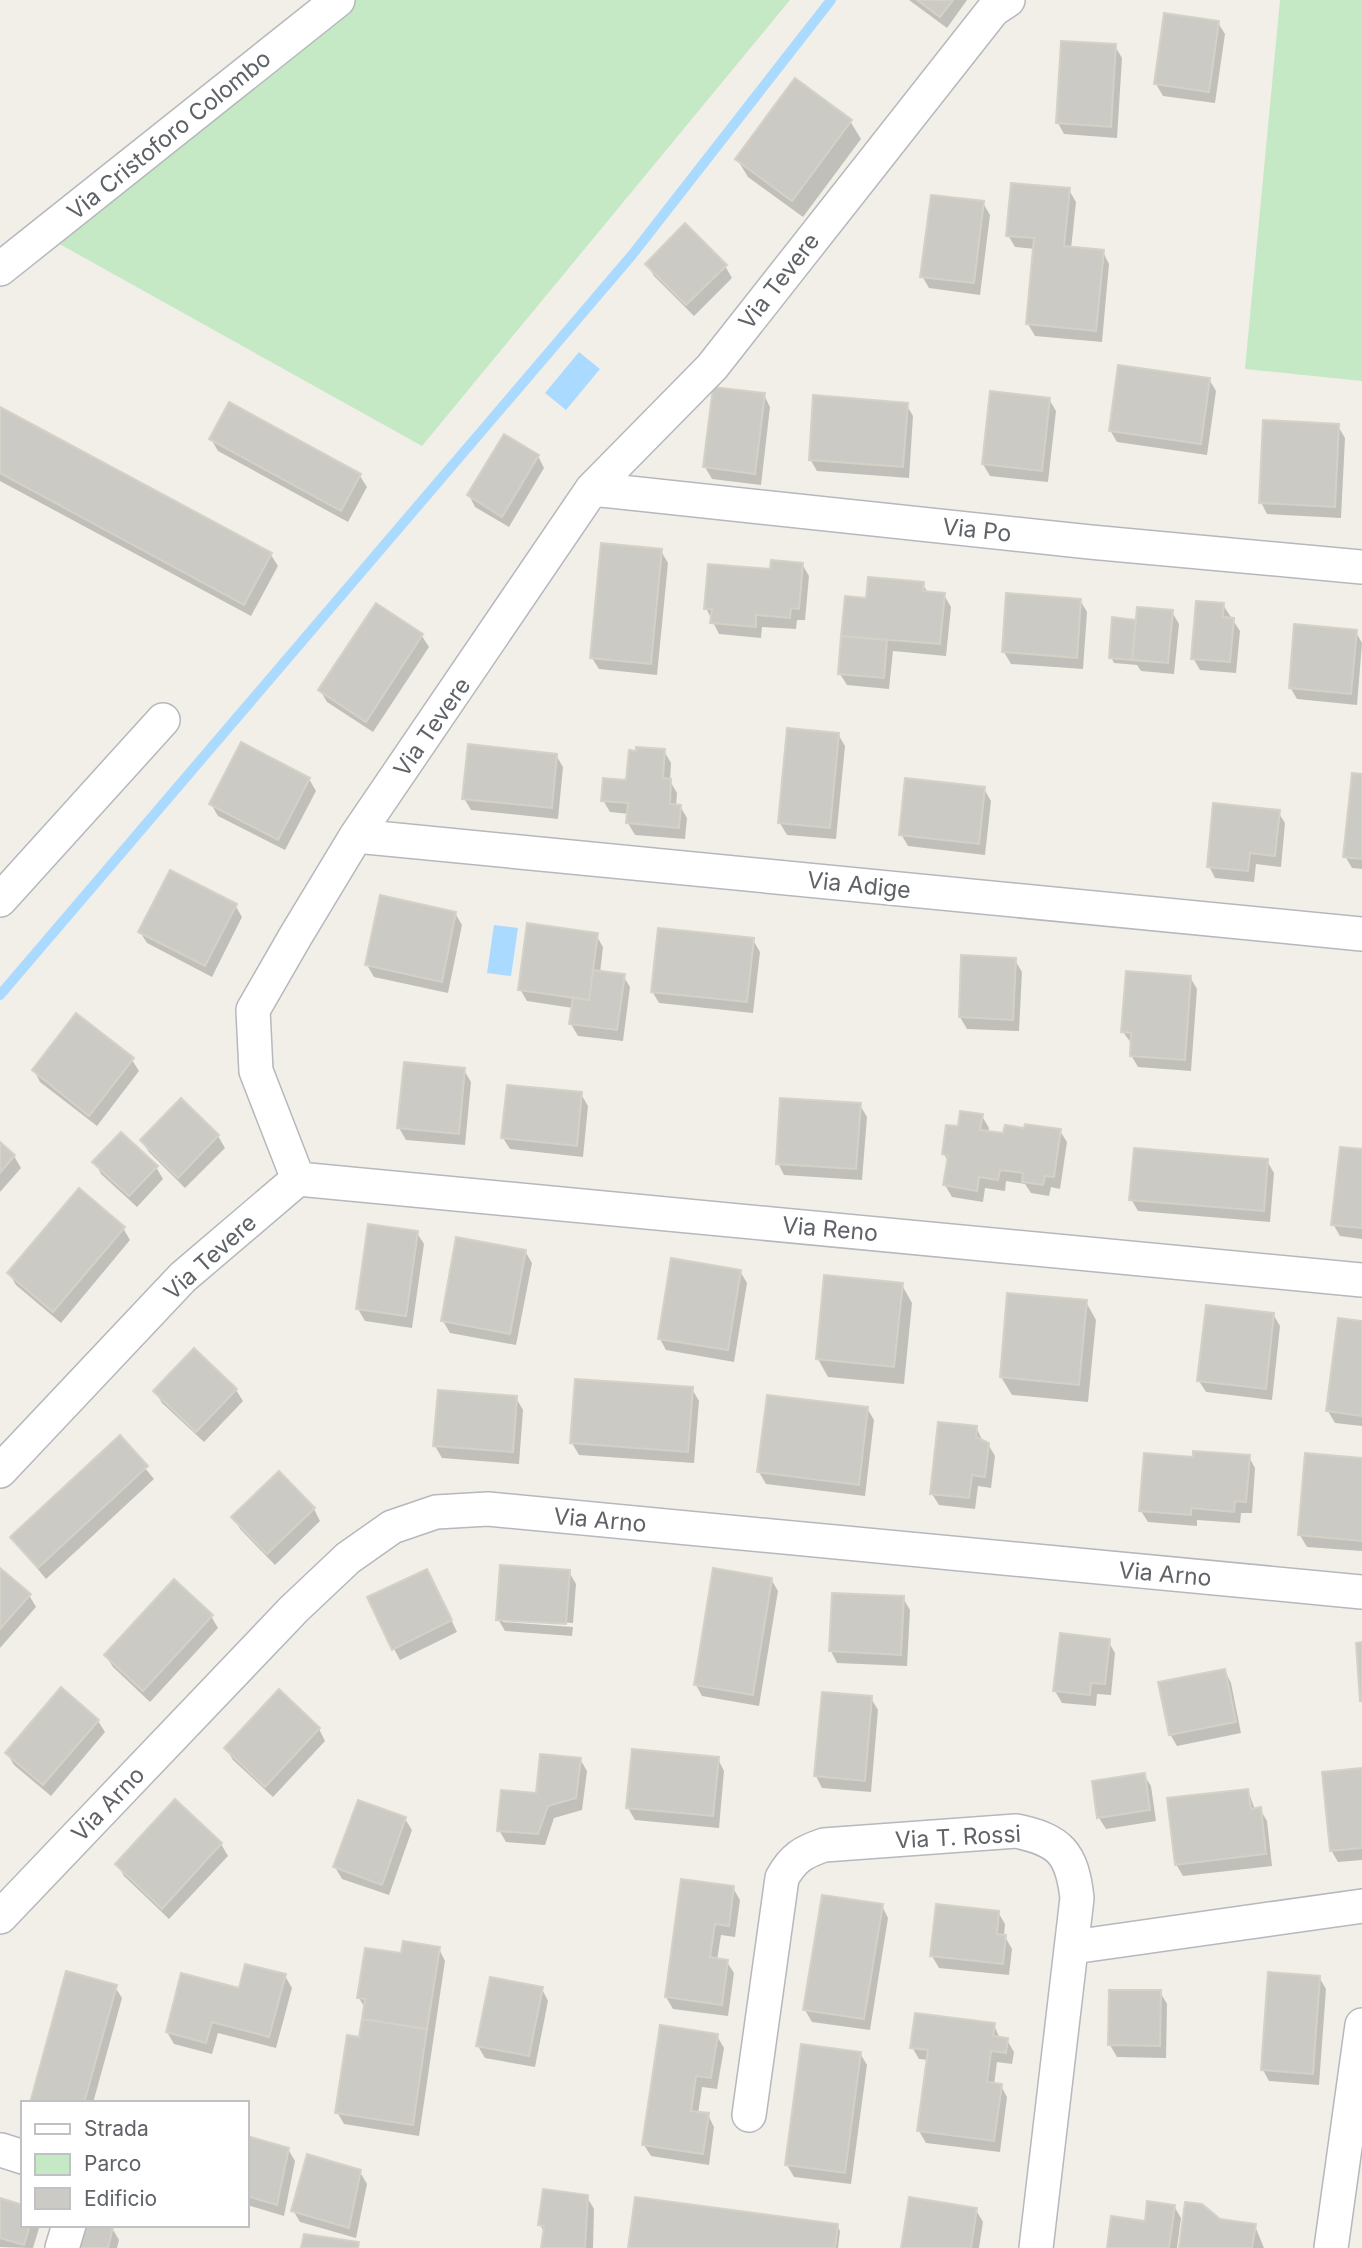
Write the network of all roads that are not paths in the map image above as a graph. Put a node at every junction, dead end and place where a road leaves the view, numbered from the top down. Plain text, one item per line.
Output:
1 (338, 0) edge
2 (1008, 0) edge
3 (0, 270) edge
4 (592, 489) junction
5 (1362, 567) edge
6 (163, 720) dead end
7 (356, 836) junction
8 (0, 900) edge
9 (1362, 934) edge
10 (298, 1179) junction
11 (1362, 1280) edge
12 (0, 1471) edge
13 (1362, 1592) edge
14 (1362, 1906) edge
15 (0, 1917) edge
16 (1073, 1947) junction
17 (1362, 2025) edge
18 (749, 2115) dead end
19 (68, 2227) edge
20 (62, 2248) edge
21 (1036, 2248) edge
22 (1331, 2248) edge

1 - 3 street, Via Cristoforo Colombo
2 - 4 street, Via Tevere
4 - 5 street, Via Po
4 - 7 street, Via Tevere
6 - 8 street
7 - 9 street, Via Adige
7 - 10 street, Via Tevere
10 - 11 street, Via Reno
10 - 12 street, Via Tevere
13 - 15 street, Via Arno
14 - 16 street
16 - 18 street, Via T. Rossi
16 - 21 street, Via T. Rossi
17 - 22 street
19 - 20 street

